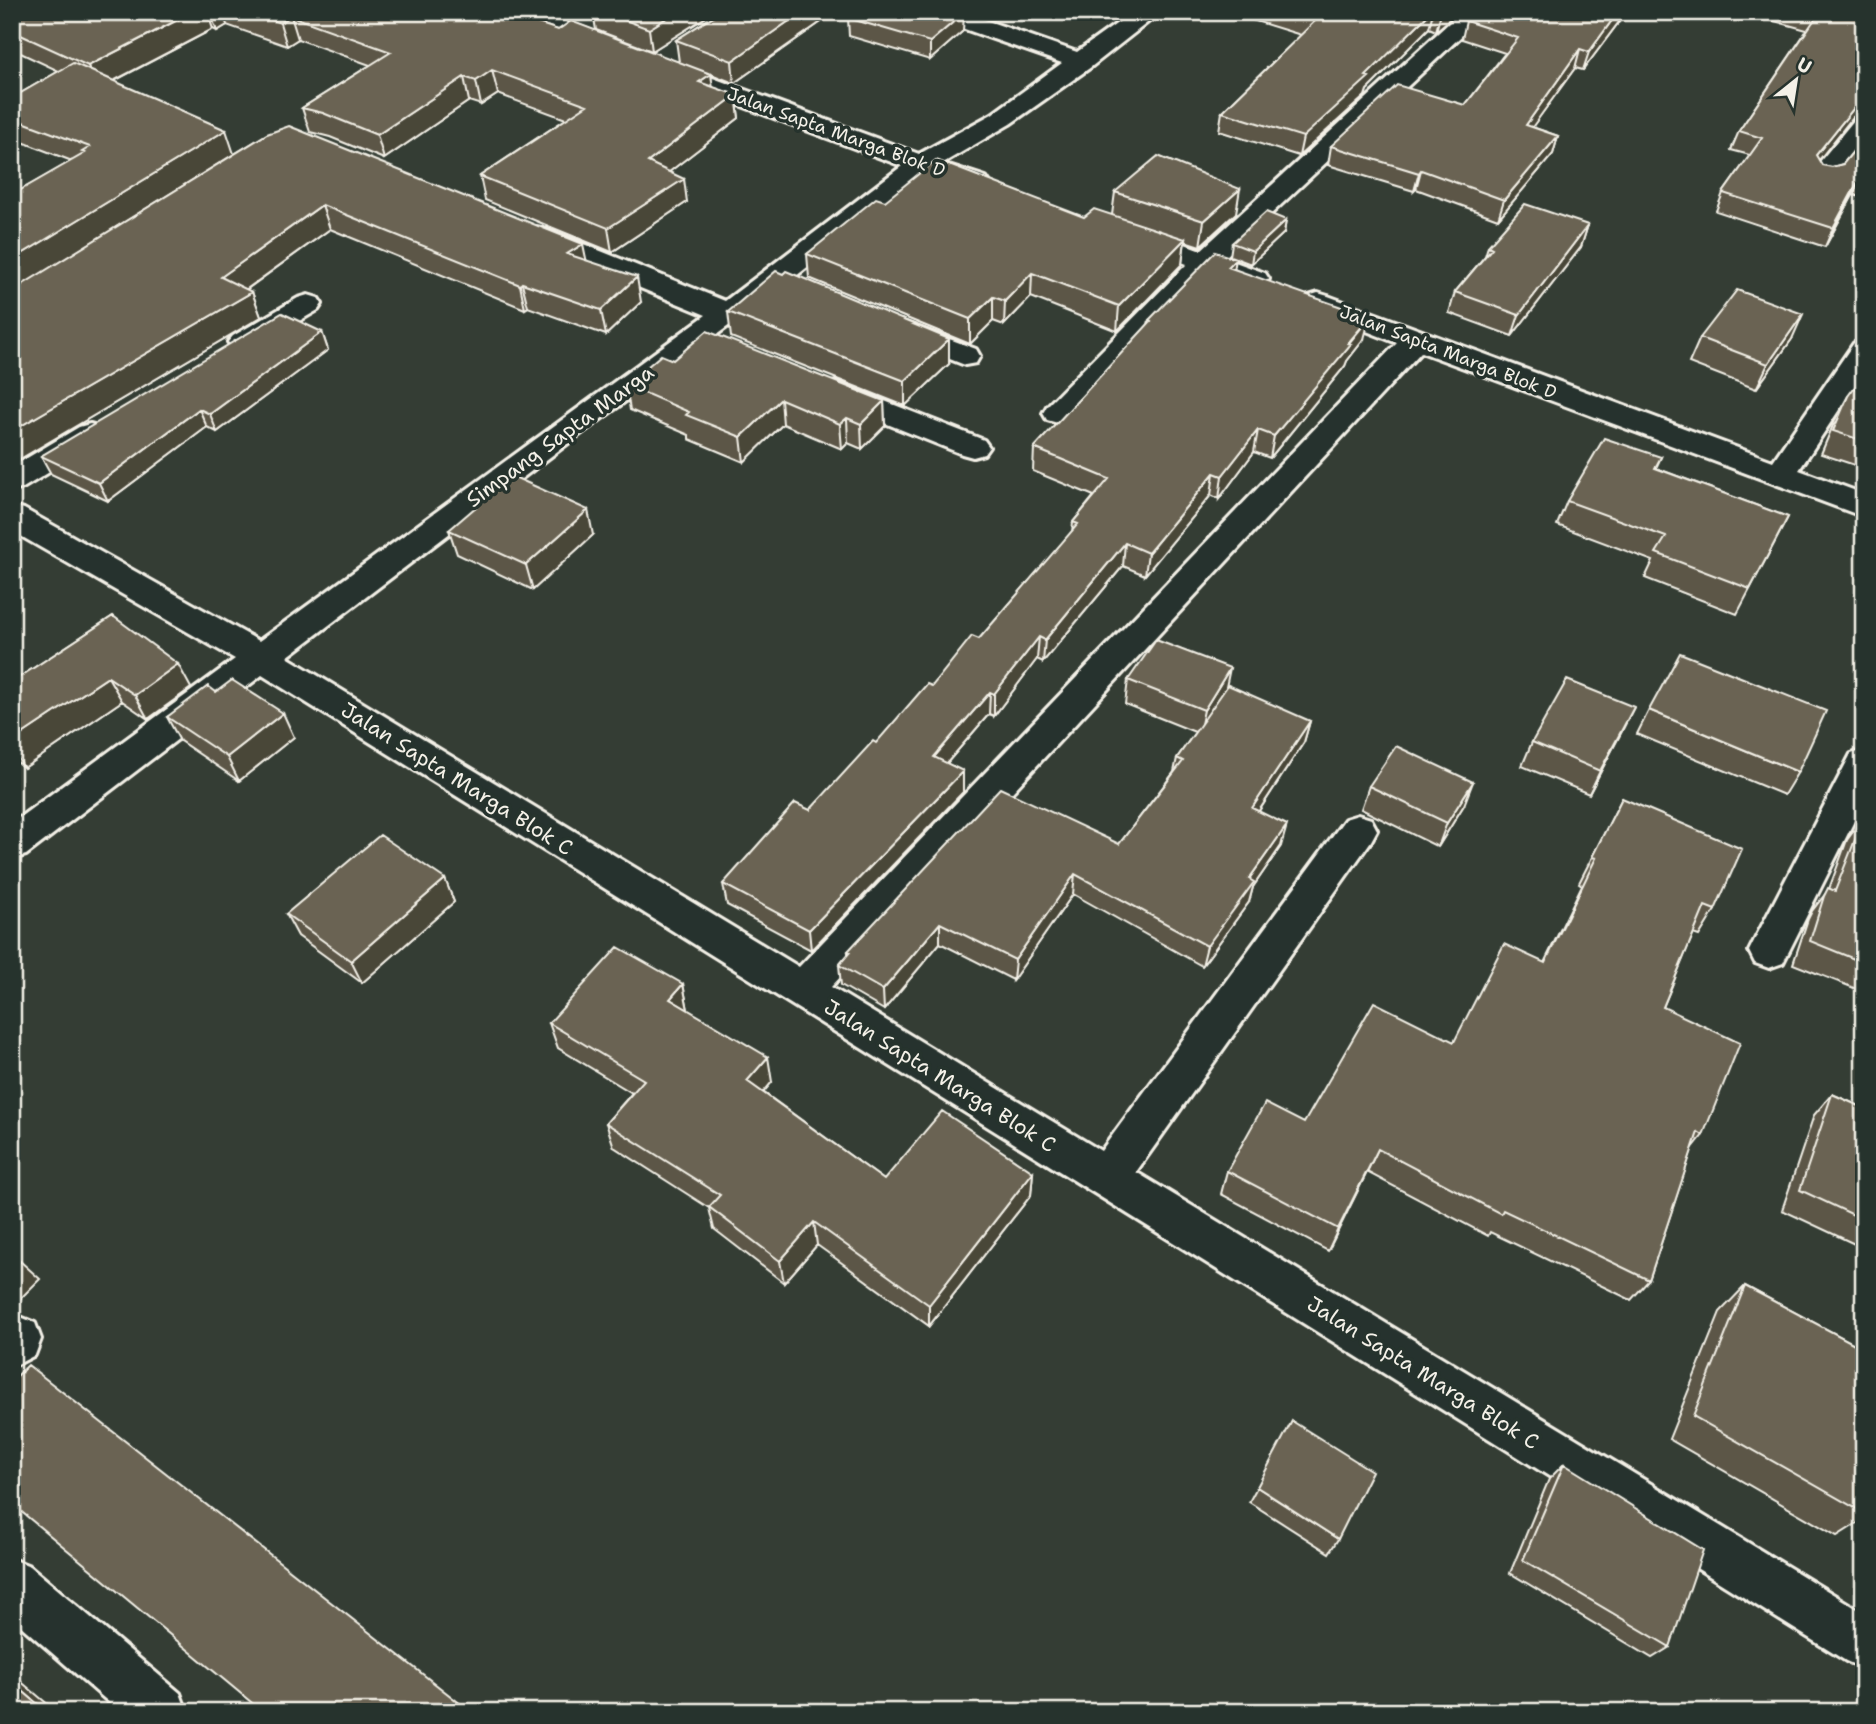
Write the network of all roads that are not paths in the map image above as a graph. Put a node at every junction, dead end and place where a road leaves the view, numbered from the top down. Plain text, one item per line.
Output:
1 (519, 12) edge
2 (937, 12) edge
3 (1149, 12) edge
4 (1475, 12) edge
5 (1082, 62) junction
6 (1864, 124) edge
7 (922, 164) junction
8 (1823, 175) edge
9 (1008, 193) edge
10 (511, 224) edge
11 (1104, 225) edge
12 (1206, 260) junction
13 (308, 304) dead end
14 (727, 313) junction
15 (877, 320) edge
16 (1418, 338) junction
17 (1864, 349) edge
18 (225, 354) edge
19 (965, 356) dead end
20 (810, 382) edge
21 (1058, 413) dead end
22 (119, 417) edge
23 (973, 447) dead end
24 (1780, 474) junction
25 (12, 481) edge
26 (1864, 506) edge
27 (12, 517) edge
28 (260, 657) junction
29 (1864, 764) edge
30 (1358, 830) dead end
31 (12, 844) edge
32 (1769, 951) dead end
33 (802, 991) junction
34 (1106, 1178) junction
35 (12, 1584) edge
36 (1864, 1643) edge
37 (161, 1712) edge

1 - 7 street, Jalan Sapta Marga Blok D
2 - 5 street
3 - 5 street, Simpang Sapta Marga
4 - 12 street
5 - 7 street, Simpang Sapta Marga
6 - 8 street
7 - 9 street, Jalan Sapta Marga Blok D
7 - 14 street, Simpang Sapta Marga
10 - 14 street
11 - 12 street, Jalan Sapta Marga Blok D
12 - 16 street, Jalan Sapta Marga Blok D
12 - 21 street
13 - 18 street
14 - 28 street, Simpang Sapta Marga
15 - 19 street
16 - 24 street, Jalan Sapta Marga Blok D
16 - 33 street
17 - 24 street
20 - 23 street
22 - 25 street
24 - 26 street, Jalan Sapta Marga Blok D
27 - 28 street, Jalan Sapta Marga Blok C
28 - 31 street, Simpang Sapta Marga
28 - 33 street, Jalan Sapta Marga Blok C
29 - 32 street
30 - 34 street
33 - 34 street, Jalan Sapta Marga Blok C
34 - 36 street, Jalan Sapta Marga Blok C
35 - 37 street

